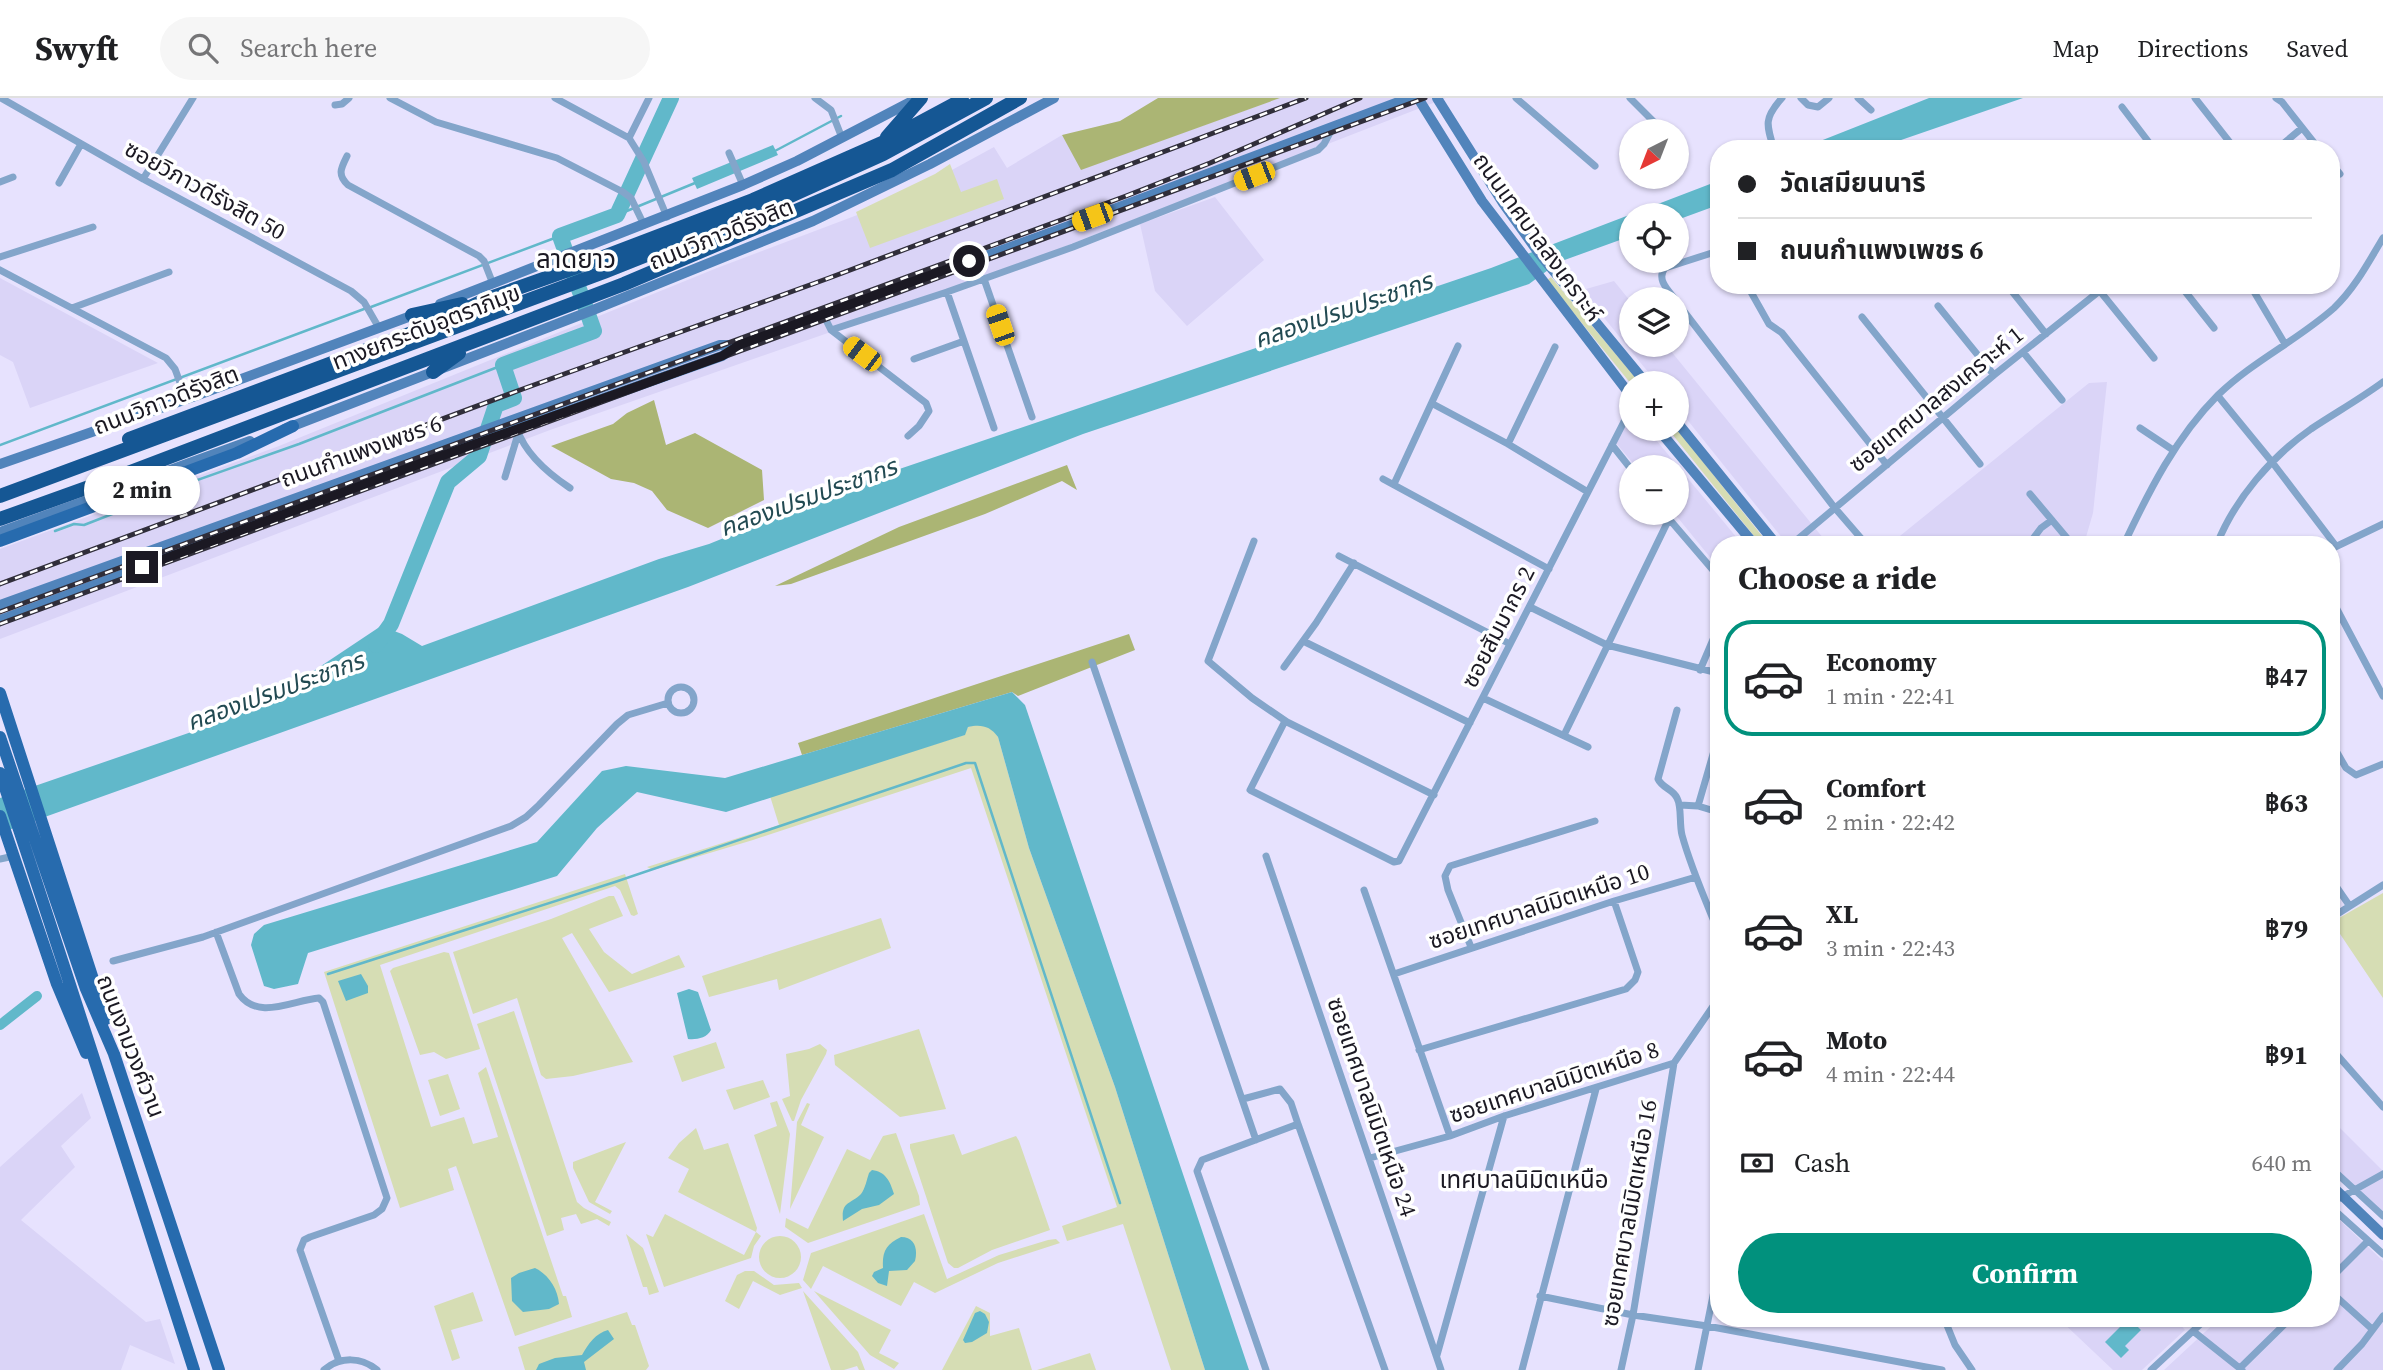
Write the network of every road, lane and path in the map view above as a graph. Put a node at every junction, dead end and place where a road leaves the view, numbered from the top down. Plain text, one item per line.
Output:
1 (1, 98) edge
2 (193, 98) edge
3 (349, 98) edge
4 (390, 98) edge
5 (555, 98) edge
6 (649, 98) edge
7 (815, 98) edge
8 (919, 98) edge
9 (1013, 98) edge
10 (1020, 98) edge
11 (1054, 98) edge
12 (1409, 98) edge
13 (1418, 98) edge
14 (1516, 98) edge
15 (1630, 98) edge
16 (1782, 98) edge
17 (1801, 98) edge
18 (1829, 98) edge
19 (1858, 98) edge
20 (2195, 98) edge
21 (2276, 98) edge
22 (979, 99) edge
23 (1441, 99) edge
24 (335, 105) dead end
25 (2122, 107) dead end
26 (1871, 110) dead end
27 (1651, 119) edge
28 (1333, 127) junction
29 (2302, 128) junction
30 (629, 138) junction
31 (842, 138) junction
32 (1771, 140) edge
33 (2147, 140) edge
34 (2228, 140) edge
35 (2288, 140) edge
36 (2312, 140) edge
37 (882, 143) junction
38 (81, 144) junction
39 (730, 155) dead end
40 (347, 156) dead end
41 (1595, 166) dead end
42 (13, 177) dead end
43 (143, 179) junction
44 (741, 181) junction
45 (0, 182) edge
46 (59, 183) dead end
47 (667, 217) junction
48 (644, 225) junction
49 (93, 227) dead end
50 (2383, 238) edge
51 (1710, 253) edge
52 (0, 257) edge
53 (0, 270) edge
54 (169, 272) dead end
55 (984, 279) junction
56 (493, 284) junction
57 (1667, 287) edge
58 (947, 292) junction
59 (1752, 294) edge
60 (2014, 294) edge
61 (2090, 294) edge
62 (2102, 294) edge
63 (2187, 294) edge
64 (2255, 294) edge
65 (487, 299) junction
66 (1938, 306) dead end
67 (584, 307) junction
68 (72, 309) junction
69 (823, 314) junction
70 (412, 315) junction
71 (1689, 317) edge
72 (1862, 317) dead end
73 (379, 328) junction
74 (2214, 328) dead end
75 (831, 330) junction
76 (2046, 334) junction
77 (964, 341) junction
78 (474, 342) junction
79 (2285, 344) junction
80 (739, 345) junction
81 (1458, 346) dead end
82 (1555, 346) dead end
83 (2024, 352) junction
84 (2154, 358) dead end
85 (914, 359) dead end
86 (392, 364) junction
87 (1636, 371) edge
88 (433, 372) junction
89 (1994, 375) junction
90 (1619, 381) edge
91 (2383, 382) edge
92 (2218, 396) junction
93 (186, 399) junction
94 (2062, 400) dead end
95 (1433, 404) junction
96 (1032, 417) dead end
97 (1943, 419) junction
98 (293, 426) junction
99 (994, 428) dead end
100 (2140, 428) dead end
101 (496, 431) junction
102 (518, 431) junction
103 (1619, 431) edge
104 (908, 436) dead end
105 (1689, 437) edge
106 (469, 440) junction
107 (1668, 441) edge
108 (1508, 444) junction
109 (1612, 445) junction
110 (2173, 450) junction
111 (1620, 455) edge
112 (2272, 462) junction
113 (0, 464) edge
114 (1980, 464) dead end
115 (1887, 465) junction
116 (505, 477) dead end
117 (1383, 479) dead end
118 (1394, 484) junction
119 (0, 488) edge
120 (570, 488) dead end
121 (1588, 492) junction
122 (2030, 494) dead end
123 (0, 496) edge
124 (1834, 507) junction
125 (0, 513) edge
126 (2052, 520) junction
127 (0, 522) edge
128 (2383, 524) edge
129 (1663, 525) edge
130 (1675, 525) edge
131 (0, 532) edge
132 (1747, 536) edge
133 (1769, 536) edge
134 (1801, 536) edge
135 (1859, 536) edge
136 (2035, 536) edge
137 (2065, 536) edge
138 (2128, 536) edge
139 (2222, 536) edge
140 (2325, 536) edge
141 (0, 541) edge
142 (1254, 541) dead end
143 (2340, 545) edge
144 (1339, 556) dead end
145 (1354, 563) junction
146 (1710, 567) edge
147 (1549, 569) junction
148 (0, 605) edge
149 (1530, 607) junction
150 (2340, 614) edge
151 (0, 620) edge
152 (1303, 641) junction
153 (1510, 645) junction
154 (1607, 645) junction
155 (1710, 647) edge
156 (1092, 662) dead end
157 (1284, 667) dead end
158 (1700, 670) junction
159 (1710, 672) edge
160 (2380, 683) edge
161 (0, 693) edge
162 (2383, 696) edge
163 (1483, 698) junction
164 (668, 703) dead end
165 (1677, 710) dead end
166 (1287, 722) junction
167 (1470, 723) junction
168 (1564, 735) junction
169 (0, 737) edge
170 (1588, 747) dead end
171 (2340, 758) edge
172 (2383, 764) edge
173 (1710, 765) edge
174 (0, 773) edge
175 (1434, 795) junction
176 (1680, 805) junction
177 (1698, 806) junction
178 (1710, 810) edge
179 (0, 816) edge
180 (1595, 821) dead end
181 (14, 856) junction
182 (1266, 856) dead end
183 (0, 859) edge
184 (1696, 877) junction
185 (2383, 885) edge
186 (1364, 890) dead end
187 (2340, 892) edge
188 (1614, 901) junction
189 (2349, 905) junction
190 (1710, 911) edge
191 (2340, 912) edge
192 (216, 932) junction
193 (1471, 947) junction
194 (113, 961) dead end
195 (1394, 974) junction
196 (80, 991) junction
197 (1710, 1011) edge
198 (1419, 1050) junction
199 (114, 1054) junction
200 (2340, 1058) edge
201 (1674, 1063) junction
202 (100, 1082) junction
203 (1596, 1088) junction
204 (1243, 1099) junction
205 (2383, 1107) edge
206 (1504, 1116) junction
207 (1298, 1124) junction
208 (1450, 1136) junction
209 (1256, 1140) junction
210 (1370, 1158) junction
211 (2383, 1174) edge
212 (2340, 1177) edge
213 (2353, 1190) junction
214 (2342, 1196) joint
215 (2340, 1214) edge
216 (2383, 1216) edge
217 (2383, 1234) edge
218 (2368, 1241) junction
219 (2383, 1254) edge
220 (2340, 1269) edge
221 (1540, 1296) junction
222 (2340, 1300) edge
223 (1710, 1311) edge
224 (1633, 1315) junction
225 (2383, 1316) edge
226 (1707, 1326) junction
227 (1710, 1327) edge
228 (1712, 1327) edge
229 (1948, 1327) edge
230 (2197, 1327) edge
231 (2282, 1327) edge
232 (2372, 1329) junction
233 (2193, 1331) junction
234 (1436, 1356) junction
235 (339, 1361) junction
236 (2241, 1369) edge
237 (194, 1370) edge
238 (219, 1370) edge
239 (324, 1370) edge
240 (377, 1370) edge
241 (1266, 1370) edge
242 (1385, 1370) edge
243 (1441, 1370) edge
244 (1522, 1370) edge
245 (1621, 1370) edge
246 (1698, 1370) edge
247 (1942, 1370) edge
248 (1972, 1370) edge
249 (2151, 1370) edge
250 (2337, 1370) edge

1 - 38 street, ซอยวิภาวดีรังสิต 50
2 - 43 street
3 - 24 street
4 - 48 street
5 - 30 street
6 - 30 street
7 - 31 street
8 - 31 street, ถนนวิภาวดีรังสิต
8 - 37 highway
9 - 86 highway, ทางยกระดับอุตราภิมุข
10 - 67 highway, ถนนวิภาวดีรังสิต
11 - 67 street, ถนนวิภาวดีรังสิต
12 - 28 street, ถนนกำแพงเพชร 6
13 - 90 street, ถนนเทศบาลสงเคราะห์
14 - 41 street
15 - 27 street
16 - 32 street
17 - 18 street
19 - 26 street
20 - 34 street
21 - 29 street
22 - 37 highway, ถนนวิภาวดีรังสิต
22 - 123 highway, ทางยกระดับอุตราภิมุข
23 - 87 street, ถนนเทศบาลสงเคราะห์
25 - 33 street
28 - 55 street
28 - 69 street, ถนนกำแพงเพชร 6
29 - 35 street
29 - 36 street
30 - 47 street
31 - 44 street, ถนนวิภาวดีรังสิต
37 - 65 highway, ถนนวิภาวดีรังสิต
38 - 43 street, ซอยวิภาวดีรังสิต 50
38 - 46 street
39 - 44 street
40 - 56 street
42 - 45 street
43 - 73 street, ซอยวิภาวดีรังสิต 50
44 - 47 street, ถนนวิภาวดีรังสิต
47 - 48 street, ถนนวิภาวดีรังสิต
48 - 56 street, ถนนวิภาวดีรังสิต
49 - 52 street
50 - 79 street
51 - 57 street
53 - 68 street
54 - 68 street
55 - 58 street
55 - 96 street
56 - 70 street, ถนนวิภาวดีรังสิต
58 - 75 street
58 - 77 street
59 - 115 street
60 - 76 street
61 - 76 street, ซอยเทศบาลสงเคราะห์ 1
62 - 84 street
63 - 74 street
64 - 79 street
65 - 70 highway
65 - 119 highway, ถนนวิภาวดีรังสิต
66 - 89 street
67 - 78 highway, ถนนวิภาวดีรังสิต
67 - 88 street, ถนนวิภาวดีรังสิต
68 - 93 street
69 - 75 street
69 - 80 street, ถนนกำแพงเพชร 6
70 - 73 street, ถนนวิภาวดีรังสิต
71 - 124 street
72 - 97 street
73 - 93 street, ถนนวิภาวดีรังสิต
75 - 104 street
76 - 83 street, ซอยเทศบาลสงเคราะห์ 1
77 - 85 street
77 - 99 street
78 - 88 highway
78 - 127 highway, ถนนวิภาวดีรังสิต
79 - 92 street
80 - 101 street, ถนนกำแพงเพชร 6
80 - 102 street, ถนนกำแพงเพชร 6
81 - 95 street
82 - 108 street
83 - 89 street, ซอยเทศบาลสงเคราะห์ 1
83 - 94 street
86 - 125 highway, ทางยกระดับอุตราภิมุข
86 - 127 highway
88 - 98 street, ถนนวิภาวดีรังสิต
89 - 97 street, ซอยเทศบาลสงเคราะห์ 1
91 - 112 street
92 - 110 street
92 - 112 street
93 - 113 street, ถนนวิภาวดีรังสิต
95 - 108 street
95 - 118 street
97 - 114 street
97 - 115 street, ซอยเทศบาลสงเคราะห์ 1
98 - 131 street, ถนนวิภาวดีรังสิต
98 - 141 main road
100 - 110 street
101 - 102 street, ถนนกำแพงเพชร 6
101 - 106 street, ถนนกำแพงเพชร 6
102 - 116 street
102 - 120 street
103 - 109 street, ซอยสัมมากร 2
105 - 133 street
106 - 148 street, ถนนกำแพงเพชร 6
106 - 151 street, ถนนกำแพงเพชร 6
107 - 132 street
108 - 121 street
109 - 111 street
109 - 121 street, ซอยสัมมากร 2
110 - 138 street
112 - 139 street
112 - 140 street
115 - 124 street, ซอยเทศบาลสงเคราะห์ 1
117 - 118 street
118 - 147 street
121 - 147 street, ซอยสัมมากร 2
122 - 126 street
124 - 134 street, ซอยเทศบาลสงเคราะห์ 1
124 - 135 street
126 - 136 street
126 - 137 street
128 - 143 street
129 - 154 street
130 - 146 street
142 - 166 street
144 - 145 street
145 - 152 street
145 - 153 street
147 - 149 street, ซอยสัมมากร 2
149 - 153 street, ซอยสัมมากร 2
149 - 154 street
150 - 160 street
152 - 157 street
152 - 167 street
153 - 163 street, ซอยสัมมากร 2
154 - 158 street
154 - 168 street
155 - 158 street
156 - 204 street
158 - 159 street
160 - 162 street
161 - 199 main road
163 - 167 street, ซอยสัมมากร 2
163 - 168 street
164 - 192 street
165 - 176 street
166 - 175 street
166 - 175 street, ซอยสัมมากร 2
167 - 175 street, ซอยสัมมากร 2
168 - 170 street
169 - 196 main road, ถนนงามวงศ์วาน
171 - 172 street
173 - 177 street
174 - 196 main road, ถนนงามวงศ์วาน
176 - 177 street
176 - 184 street
177 - 178 street
179 - 181 main road
180 - 193 street
181 - 183 street
181 - 202 main road
182 - 210 street, ซอยเทศบาลนิมิตเหนือ 24
184 - 188 street, ซอยเทศบาลนิมิตเหนือ 10
184 - 190 street
185 - 189 street
186 - 195 street
187 - 189 street
188 - 193 street, ซอยเทศบาลนิมิตเหนือ 10
188 - 198 street
189 - 191 street
192 - 194 street
192 - 235 street
193 - 195 street, ซอยเทศบาลนิมิตเหนือ 10
195 - 198 street
196 - 199 main road, ถนนงามวงศ์วาน
196 - 202 main road, ถนนงามวงศ์วาน
197 - 201 street, ซอยเทศบาลนิมิตเหนือ 8
198 - 208 street
199 - 238 main road, ถนนงามวงศ์วาน
200 - 205 street
201 - 203 street, ซอยเทศบาลนิมิตเหนือ 8
201 - 224 street, ซอยเทศบาลนิมิตเหนือ 16
202 - 237 main road, ถนนงามวงศ์วาน
203 - 206 street, ซอยเทศบาลนิมิตเหนือ 8
203 - 221 street
204 - 207 street
204 - 209 street
206 - 208 street, ซอยเทศบาลนิมิตเหนือ 8
206 - 234 street
207 - 209 street
207 - 242 street
208 - 210 street, ซอยเทศบาลนิมิตเหนือ 8
209 - 241 street
210 - 234 street, ซอยเทศบาลนิมิตเหนือ 24
211 - 213 street
212 - 213 street
213 - 214 street
213 - 216 street
214 - 217 street
215 - 218 street
218 - 219 street
218 - 220 street
221 - 224 street
221 - 244 street
222 - 232 street
223 - 226 street
224 - 226 street
224 - 245 street, ซอยเทศบาลนิมิตเหนือ 16
225 - 232 street
226 - 227 street
226 - 246 street
228 - 247 street
229 - 248 street
230 - 233 street
231 - 236 street
232 - 250 street
233 - 236 street
233 - 249 street
234 - 243 street, ซอยเทศบาลนิมิตเหนือ 24
235 - 239 street
235 - 240 street

